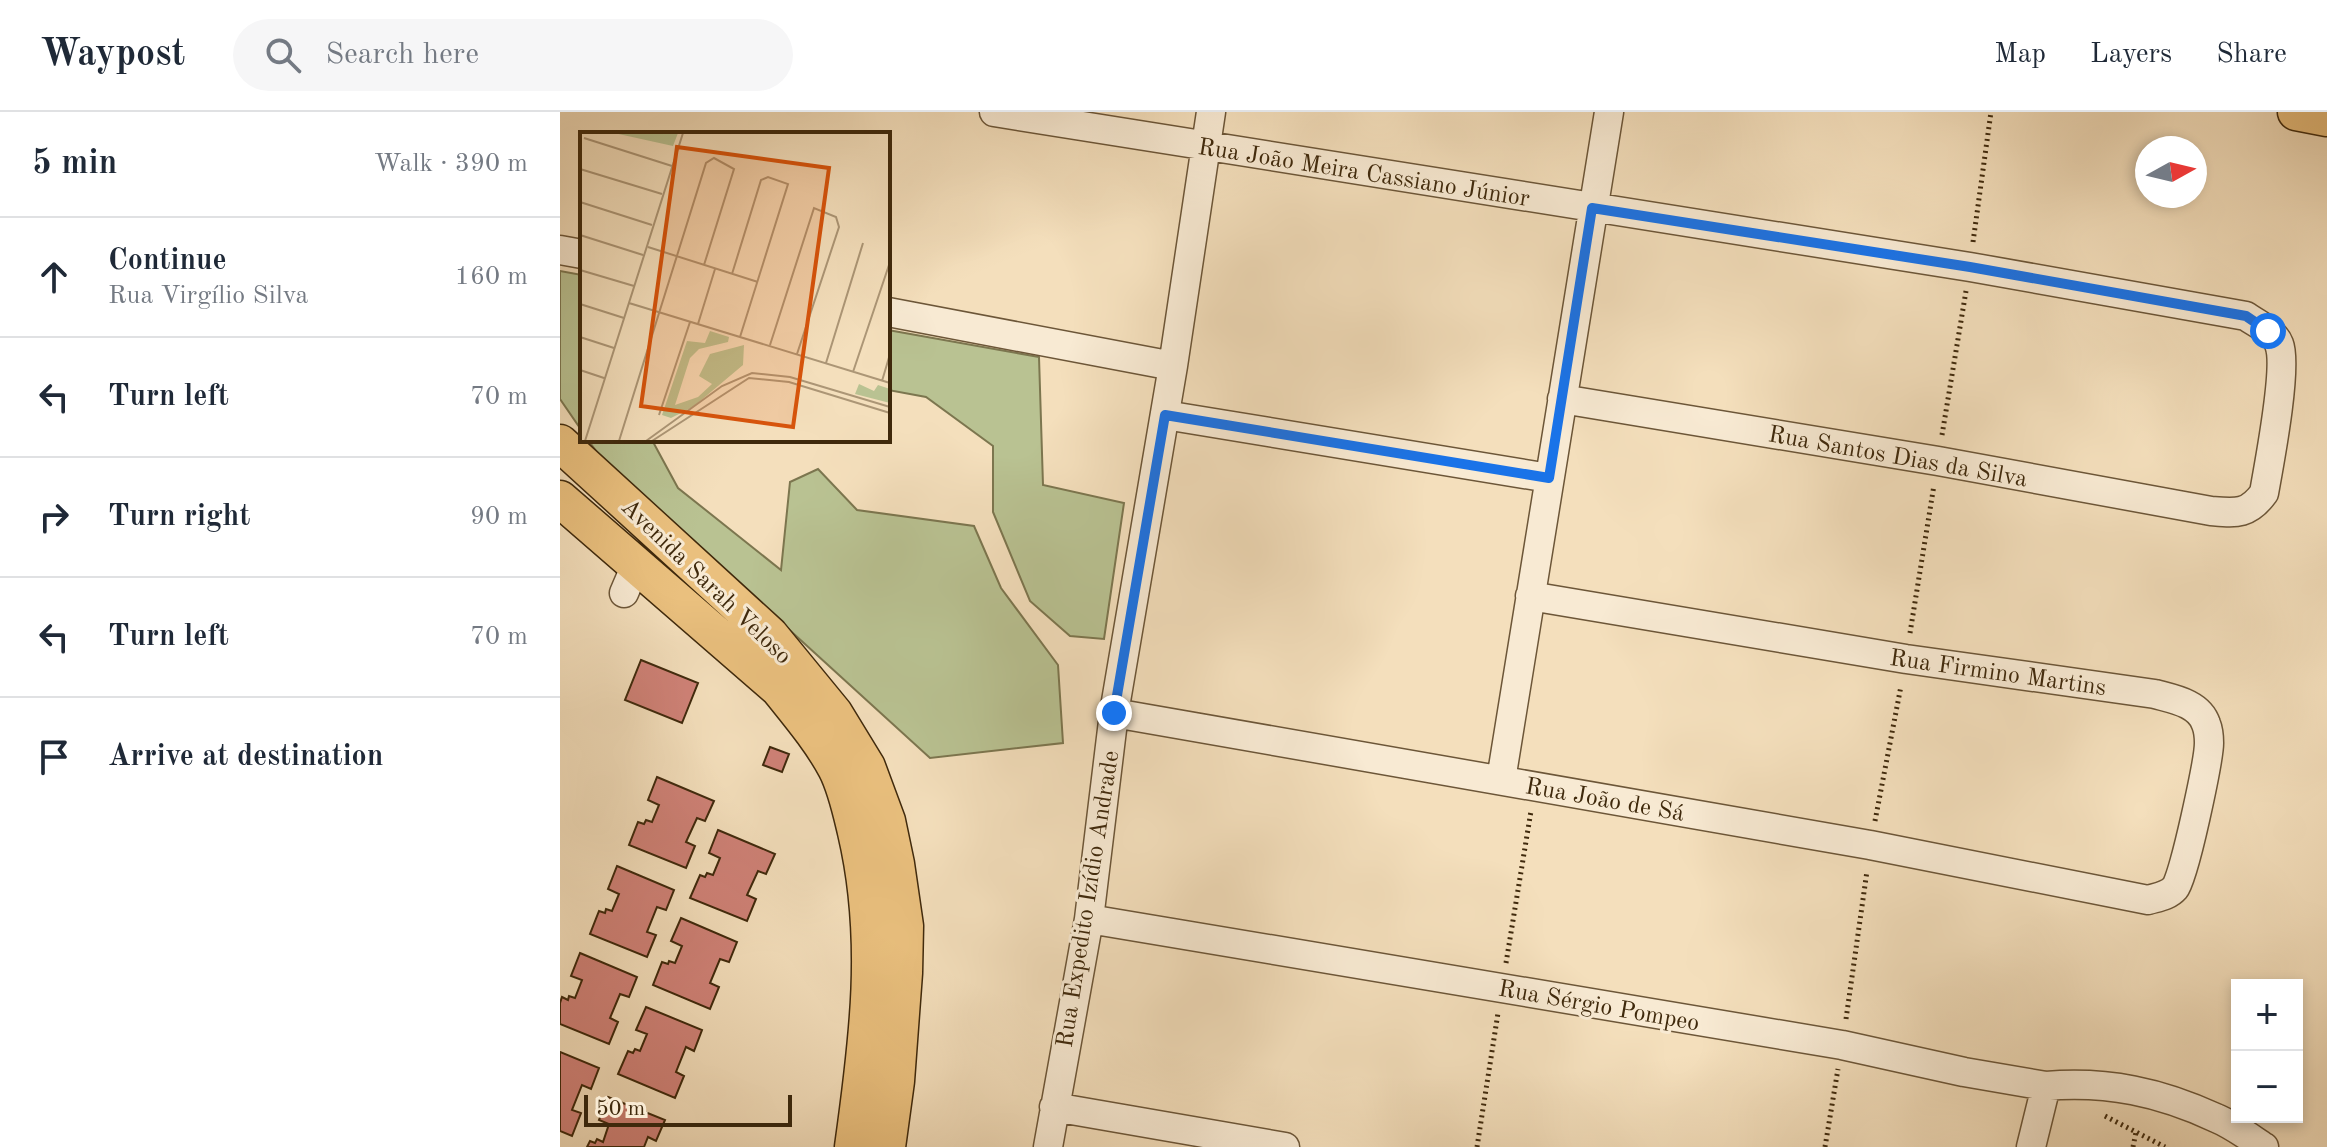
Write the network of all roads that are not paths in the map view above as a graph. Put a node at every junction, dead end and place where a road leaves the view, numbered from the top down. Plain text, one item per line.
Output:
1 (994, 112) edge
2 (1211, 112) edge
3 (1609, 112) edge
4 (2296, 112) edge
5 (2327, 118) edge
6 (1206, 147) junction
7 (1592, 208) junction
8 (560, 250) edge
9 (580, 254) edge
10 (890, 312) edge
11 (1173, 366) junction
12 (1562, 399) junction
13 (1165, 415) junction
14 (560, 443) edge
15 (1549, 478) junction
16 (560, 499) edge
17 (2233, 513) joint
18 (1530, 596) junction
19 (1114, 713) junction
20 (1501, 780) junction
21 (2094, 891) joint
22 (1089, 919) junction
23 (2046, 1086) junction
24 (1054, 1107) junction
25 (853, 1147) edge
26 (887, 1147) edge
27 (1048, 1147) edge
28 (1285, 1147) edge
29 (2031, 1147) edge
30 (2264, 1147) edge

1 - 6 street, Rua João Meira Cassiano Júnior
2 - 6 street, Rua Expedito Izídio Andrade
3 - 7 street
4 - 5 main road
6 - 7 street, Rua João Meira Cassiano Júnior
6 - 11 street, Rua Expedito Izídio Andrade
7 - 12 street
7 - 17 street, Rua João Meira Cassiano Júnior
8 - 9 street
10 - 11 street
11 - 13 street, Rua Expedito Izídio Andrade
12 - 15 street
12 - 17 street, Rua Santos Dias da Silva
13 - 15 street
13 - 19 street, Rua Expedito Izídio Andrade
14 - 26 main road, Avenida Sarah Veloso
15 - 18 street
16 - 25 main road, Avenida Sarah Veloso
18 - 20 street
18 - 21 street, Rua Firmino Martins
19 - 20 street, Rua João de Sá
19 - 22 street, Rua Expedito Izídio Andrade
20 - 21 street, Rua João de Sá
22 - 23 street, Rua Sérgio Pompeo
22 - 24 street, Rua Expedito Izídio Andrade
23 - 29 street
23 - 30 street, Rua Sérgio Pompeo
24 - 27 street, Rua Expedito Izídio Andrade
24 - 28 street

